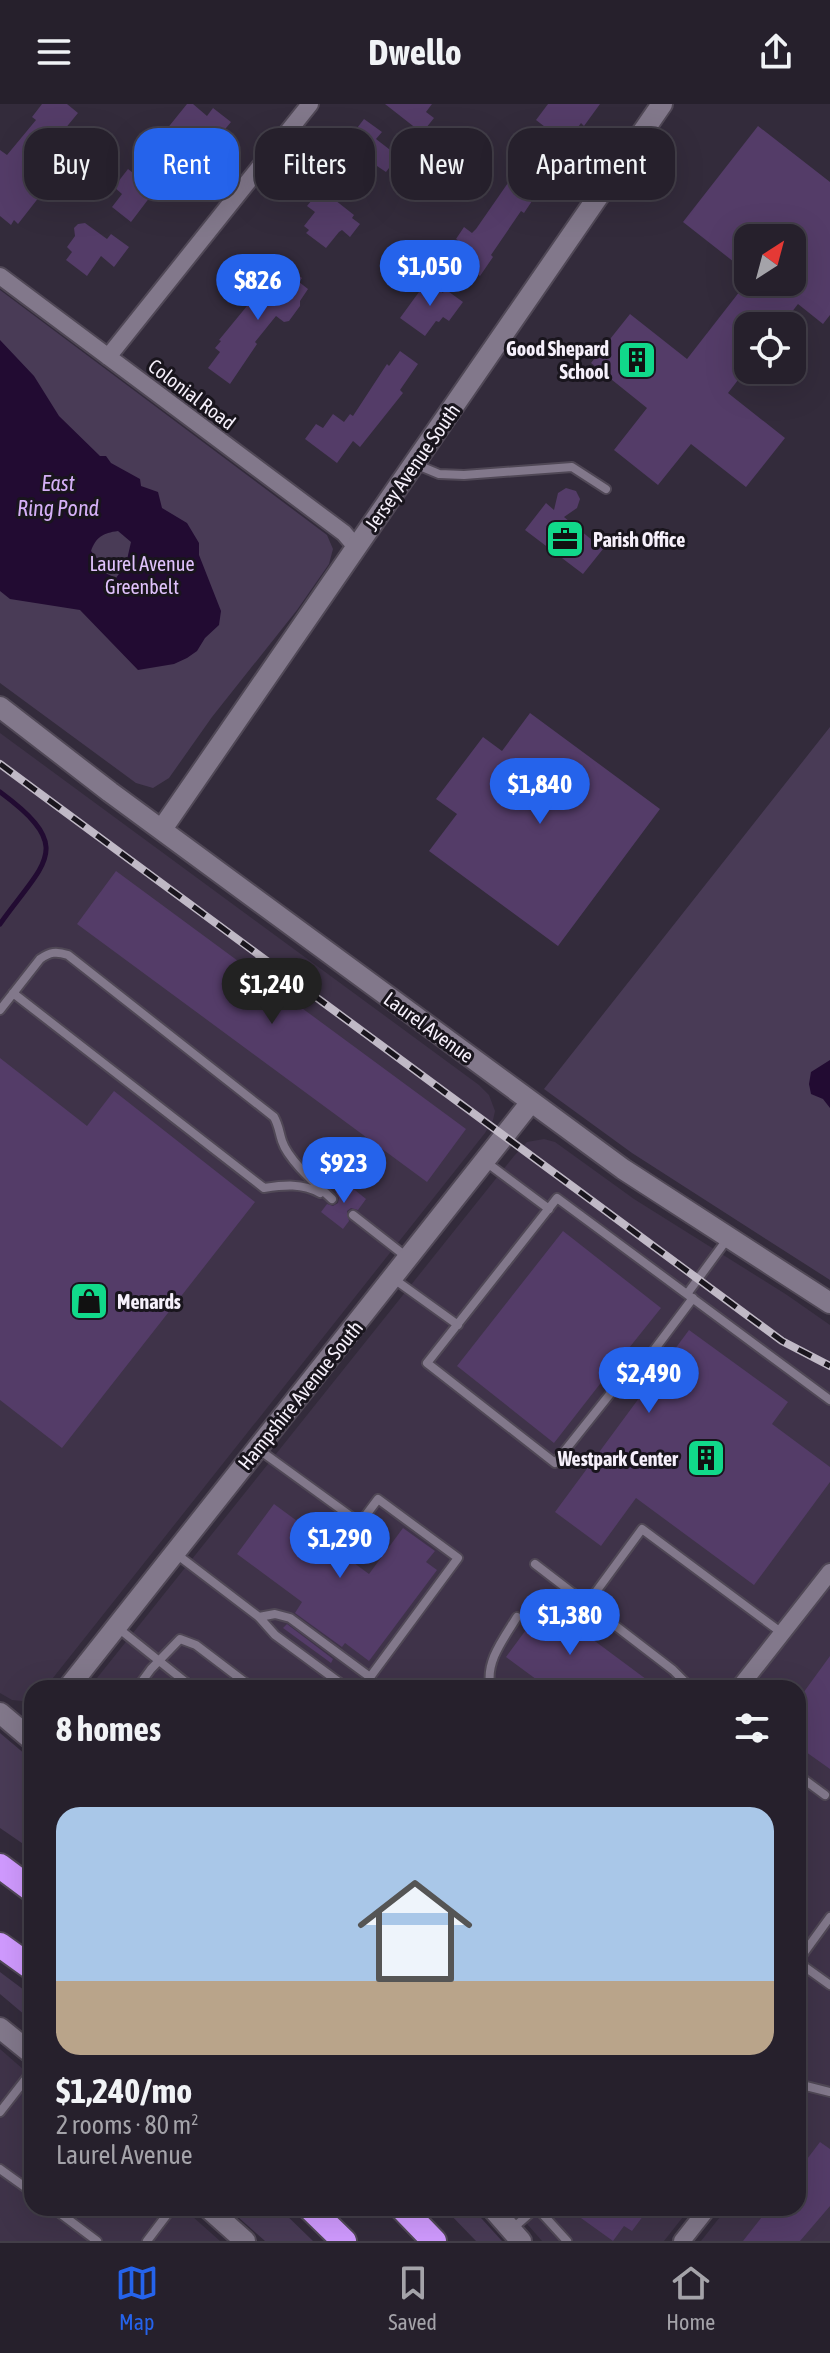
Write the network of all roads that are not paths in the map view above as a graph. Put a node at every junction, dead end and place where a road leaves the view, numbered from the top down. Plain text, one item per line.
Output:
1 (310, 104) edge
2 (662, 104) edge
3 (0, 276) edge
4 (108, 357) junction
5 (414, 463) junction
6 (606, 489) dead end
7 (356, 547) junction
8 (0, 707) edge
9 (162, 829) junction
10 (13, 993) junction
11 (0, 1010) edge
12 (531, 1102) junction
13 (485, 1161) junction
14 (549, 1209) junction
15 (353, 1215) dead end
16 (729, 1238) junction
17 (409, 1259) junction
18 (393, 1278) junction
19 (690, 1296) junction
20 (830, 1303) edge
21 (458, 1325) junction
22 (648, 1358) dead end
23 (618, 1384) dead end
24 (830, 1400) edge
25 (258, 1448) junction
26 (175, 1553) junction
27 (535, 1564) dead end
28 (830, 1572) edge
29 (587, 1604) junction
30 (259, 1617) junction
31 (517, 1617) dead end
32 (116, 1627) junction
33 (782, 1633) junction
34 (159, 1661) junction
35 (370, 1677) junction
36 (74, 1680) edge
37 (144, 1680) edge
38 (183, 1680) edge
39 (242, 1680) edge
40 (336, 1680) edge
41 (368, 1680) edge
42 (489, 1680) edge
43 (683, 1680) edge
44 (745, 1680) edge
45 (0, 1713) edge
46 (24, 1732) edge
47 (806, 1781) edge
48 (825, 1795) dead end
49 (0, 1856) edge
50 (0, 1866) edge
51 (24, 1883) edge
52 (24, 1884) edge
53 (830, 1917) edge
54 (0, 1945) edge
55 (806, 1950) edge
56 (24, 1962) edge
57 (806, 1967) edge
58 (830, 1985) edge
59 (0, 2028) edge
60 (24, 2048) edge
61 (24, 2081) edge
62 (806, 2086) edge
63 (830, 2092) edge
64 (0, 2112) edge
65 (0, 2169) edge
66 (24, 2186) edge
67 (64, 2216) edge
68 (166, 2216) edge
69 (215, 2216) edge
70 (318, 2216) edge
71 (410, 2216) edge
72 (499, 2216) edge
73 (531, 2216) edge
74 (544, 2216) edge
75 (702, 2216) edge
76 (516, 2236) edge
77 (234, 2237) edge
78 (97, 2241) edge
79 (147, 2241) edge
80 (344, 2241) edge
81 (434, 2241) edge
82 (567, 2241) edge
83 (682, 2241) edge

1 - 4 street
2 - 5 street, Jersey Avenue South
3 - 4 street, Colonial Road
4 - 7 street, Colonial Road
5 - 6 lane
5 - 7 street, Jersey Avenue South
7 - 9 street, Jersey Avenue South
8 - 9 street, Laurel Avenue
9 - 12 street, Laurel Avenue
10 - 10 lane
10 - 11 lane
12 - 13 street, Hampshire Avenue South
12 - 16 street, Laurel Avenue
13 - 14 lane
13 - 17 street, Hampshire Avenue South
14 - 19 lane
14 - 21 lane
15 - 17 lane
16 - 19 lane
16 - 20 street, Laurel Avenue
17 - 18 street, Hampshire Avenue South
18 - 21 lane
18 - 25 street, Hampshire Avenue South
19 - 22 lane
19 - 24 lane
21 - 23 lane
25 - 26 street, Hampshire Avenue South
25 - 35 lane
26 - 30 lane
26 - 32 street, Hampshire Avenue South
27 - 29 lane
28 - 33 street
29 - 33 lane
29 - 43 lane
30 - 35 lane
30 - 40 lane
31 - 42 lane
32 - 34 lane
32 - 36 street, Hampshire Avenue South
33 - 44 street
34 - 37 lane
34 - 38 lane
34 - 39 lane
35 - 41 lane
45 - 46 street
47 - 48 lane
49 - 51 highway
50 - 52 highway
53 - 55 lane
54 - 56 highway
57 - 58 lane
59 - 60 street
61 - 64 lane
62 - 63 lane
65 - 66 lane
67 - 78 lane
68 - 79 lane
69 - 77 street
70 - 80 highway
71 - 81 highway
72 - 76 street
73 - 76 lane
74 - 82 lane
75 - 83 street

